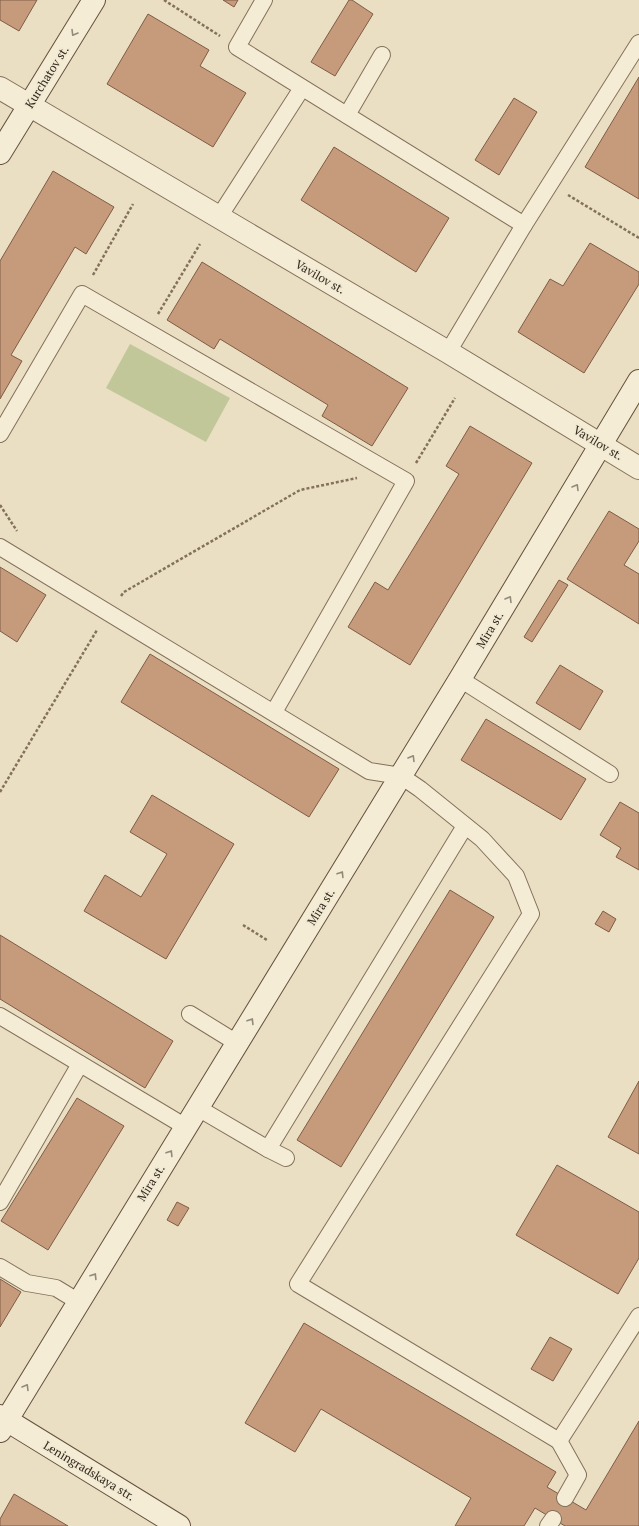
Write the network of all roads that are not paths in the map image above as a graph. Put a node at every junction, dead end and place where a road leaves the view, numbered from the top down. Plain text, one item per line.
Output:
1 (94, 0) edge
2 (264, 0) edge
3 (639, 43) edge
4 (382, 54) dead end
5 (0, 88) edge
6 (302, 88) junction
7 (30, 106) junction
8 (347, 115) junction
9 (0, 153) edge
10 (219, 218) junction
11 (524, 225) junction
12 (448, 352) junction
13 (639, 381) edge
14 (0, 434) edge
15 (601, 445) junction
16 (639, 468) edge
17 (0, 547) edge
18 (460, 680) junction
19 (274, 712) junction
20 (610, 774) dead end
21 (401, 776) junction
22 (465, 826) junction
23 (190, 1014) dead end
24 (0, 1016) edge
25 (237, 1043) junction
26 (80, 1064) junction
27 (198, 1108) junction
28 (186, 1127) junction
29 (268, 1149) junction
30 (286, 1158) dead end
31 (0, 1202) edge
32 (0, 1267) edge
33 (79, 1302) junction
34 (639, 1316) edge
35 (2, 1423) edge
36 (559, 1441) junction
37 (565, 1498) dead end
38 (179, 1526) edge

1 -> 7 main road, Kurchatov st.
2 - 6 lane
3 - 11 lane
4 - 8 lane
5 - 7 main road, Vavilov st.
6 - 8 lane
6 - 10 lane
7 - 9 main road, Kurchatov st.
7 - 10 main road, Vavilov st.
8 - 11 lane
10 - 12 main road, Vavilov st.
11 - 12 lane
12 - 15 main road, Vavilov st.
13 - 15 main road, Mira st.
14 - 19 lane
15 - 16 main road, Vavilov st.
18 -> 15 main road, Mira st.
17 - 19 lane
18 - 20 lane
21 -> 18 main road, Mira st.
19 - 21 lane
21 - 22 lane
25 -> 21 main road, Mira st.
22 - 29 lane
22 - 36 lane
23 - 25 lane
24 - 26 lane
25 - 27 main road, Mira st.
26 - 28 lane
26 - 31 lane
27 - 28 main road, Mira st.
27 - 29 lane
33 -> 28 main road, Mira st.
29 - 30 lane
32 - 33 lane
35 -> 33 main road, Mira st.
34 - 36 lane
35 - 38 main road, Leningradskaya str.
36 - 37 lane

